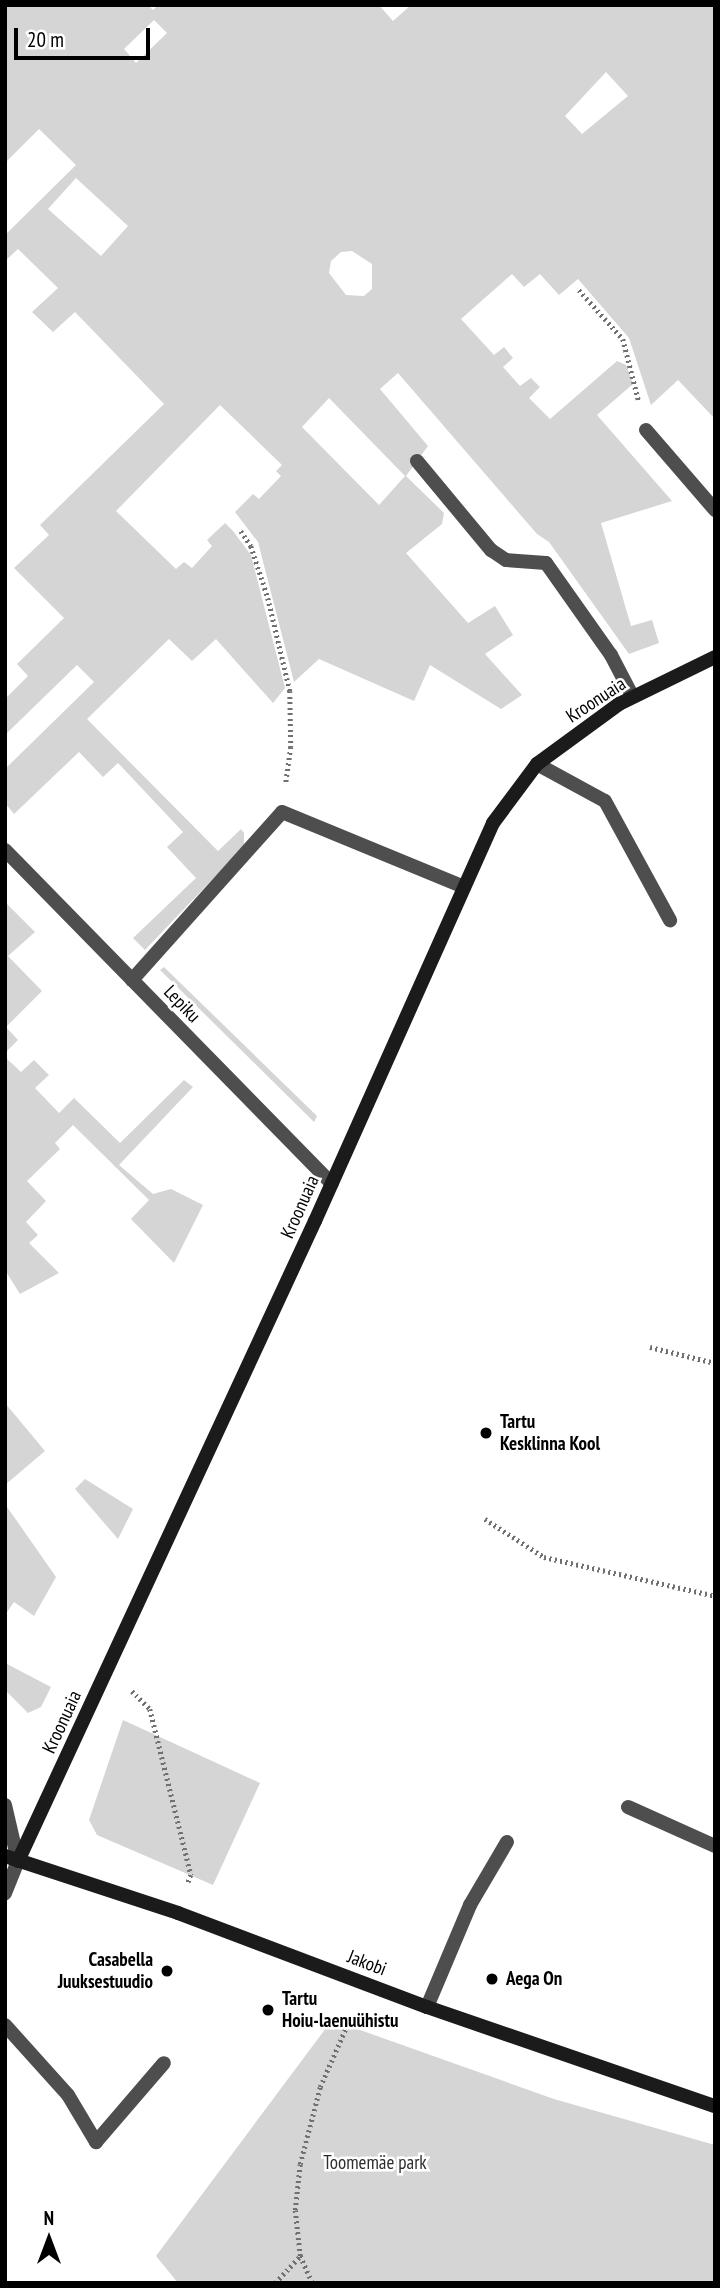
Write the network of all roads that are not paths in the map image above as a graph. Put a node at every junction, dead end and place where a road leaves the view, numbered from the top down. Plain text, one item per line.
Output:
1 (646, 430) road end
2 (417, 461) dead end
3 (715, 510) edge
4 (715, 657) edge
5 (633, 697) junction
6 (537, 764) junction
7 (5, 850) edge
8 (464, 887) junction
9 (670, 920) dead end
10 (132, 980) junction
11 (332, 1184) junction
12 (5, 1805) edge
13 (628, 1807) dead end
14 (507, 1842) dead end
15 (715, 1846) edge
16 (12, 1858) edge
17 (5, 1894) edge
18 (427, 2007) junction
19 (5, 2025) edge
20 (164, 2063) dead end
21 (715, 2106) edge

1 - 3 street
2 - 5 street
4 - 5 main road, Kroonuaia
5 - 6 main road, Kroonuaia
6 - 8 main road, Kroonuaia
6 - 9 street
7 - 10 street, Lepiku
8 - 10 street
8 - 11 main road, Kroonuaia
10 - 11 street, Lepiku
11 - 16 main road, Kroonuaia
12 - 16 street
13 - 15 street
14 - 18 street
16 - 17 street
16 - 18 main road, Jakobi
18 - 21 main road, Jakobi
19 - 20 street

